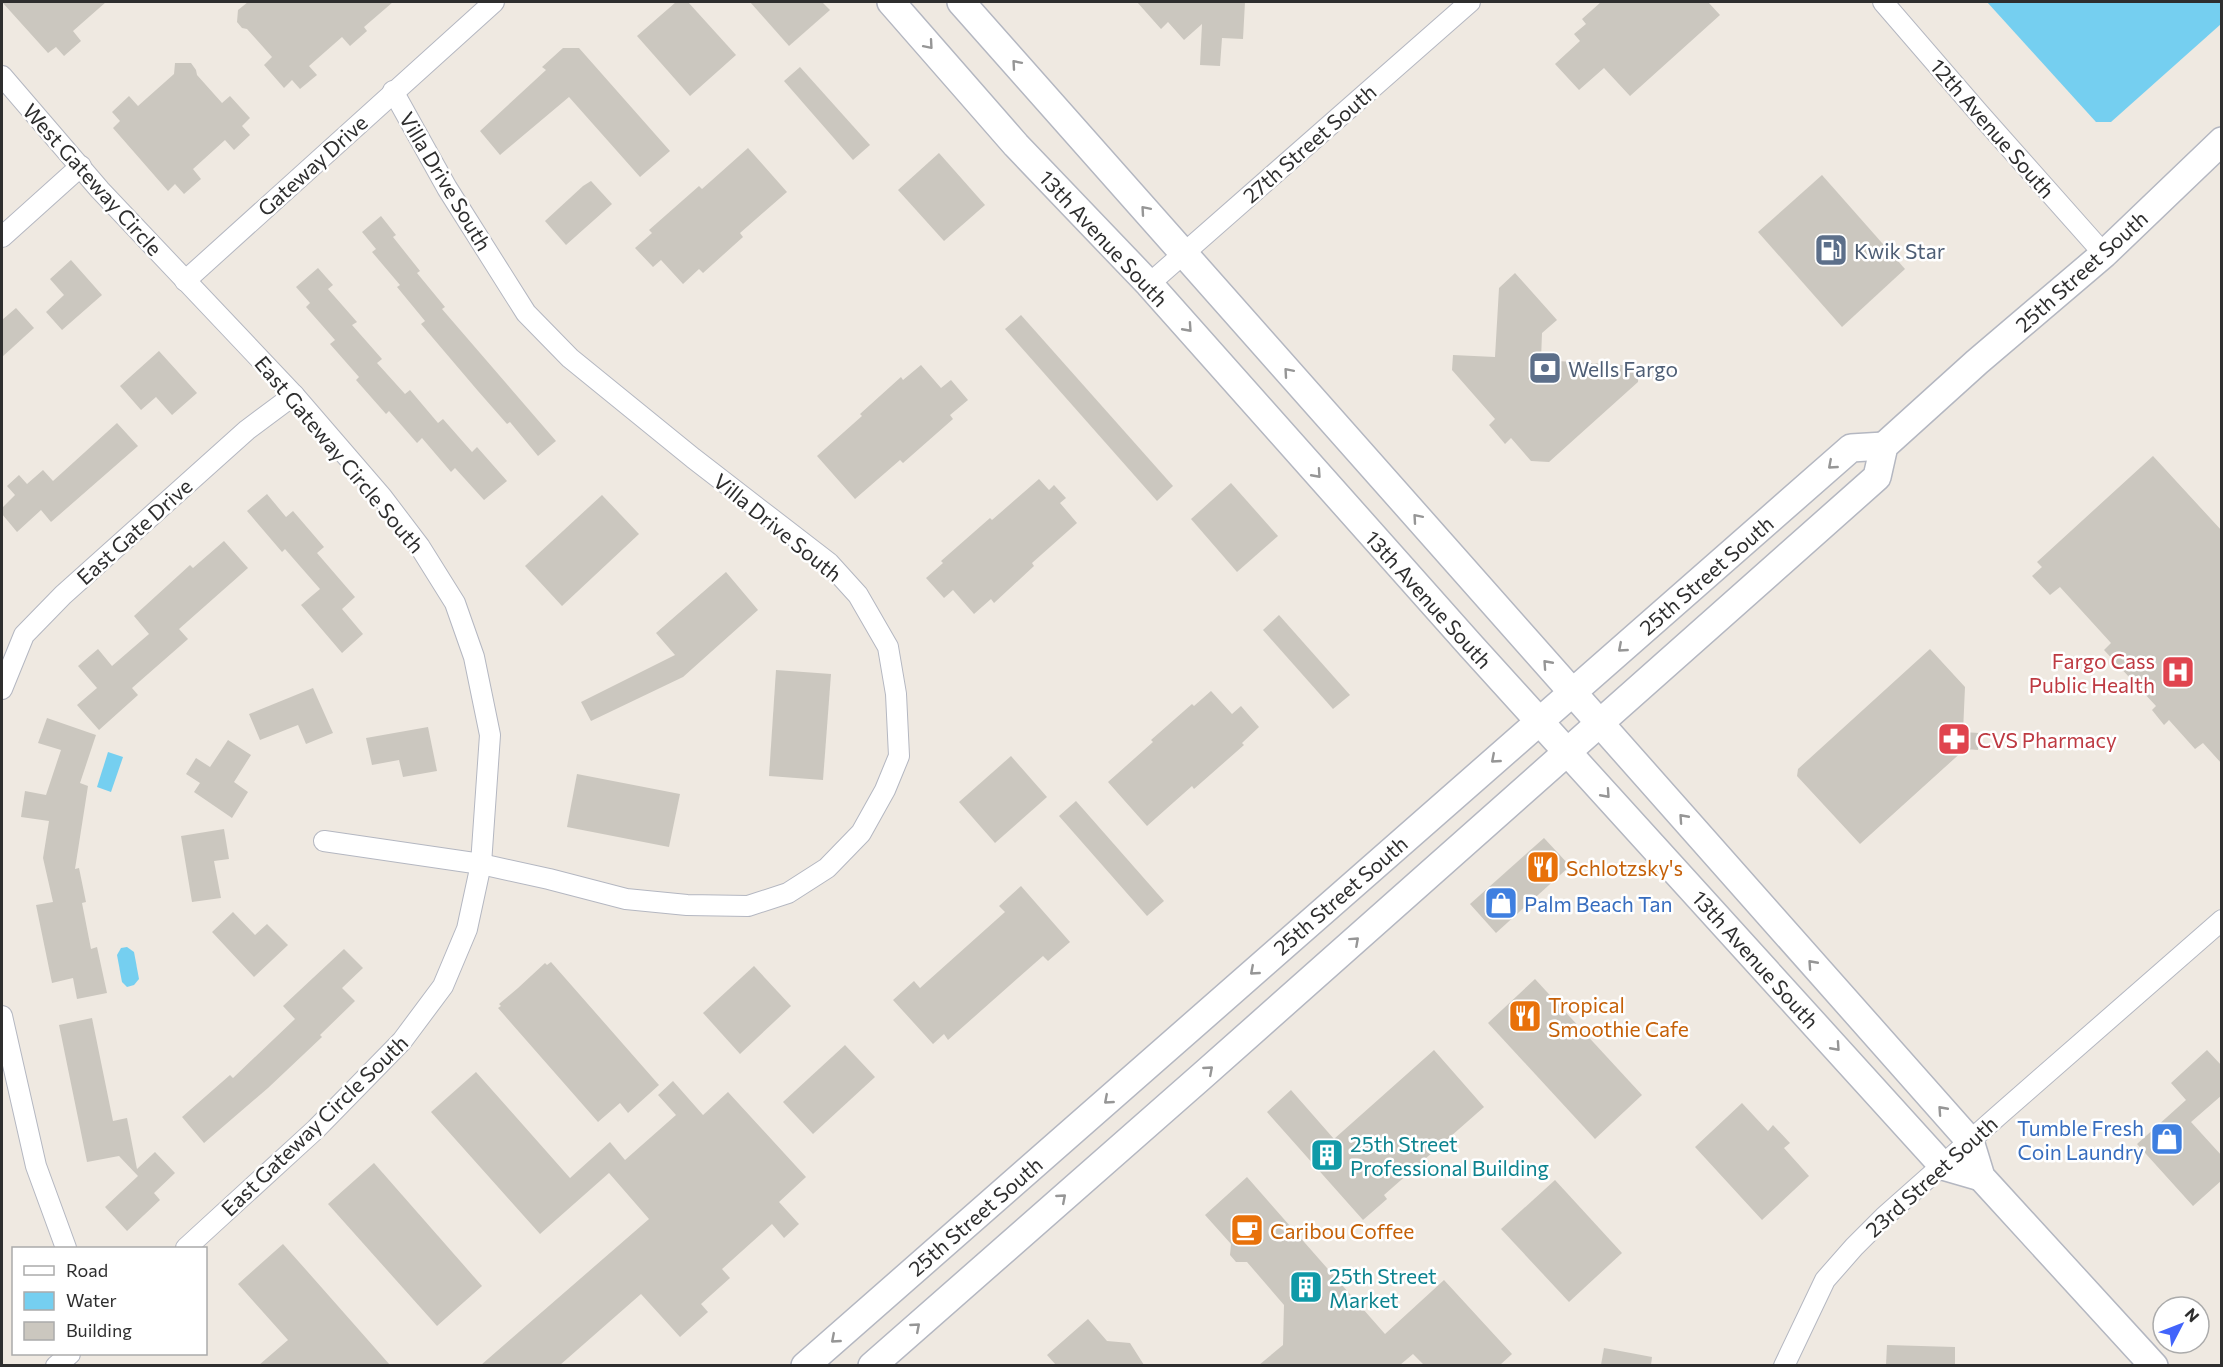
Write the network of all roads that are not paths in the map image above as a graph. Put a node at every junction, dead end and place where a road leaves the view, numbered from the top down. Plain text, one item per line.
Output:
1 (494, 2) edge
2 (891, 2) edge
3 (961, 2) edge
4 (1470, 2) edge
5 (1883, 2) edge
6 (2, 76) edge
7 (393, 91) junction
8 (2222, 141) edge
9 (81, 166) junction
10 (2, 237) edge
11 (1184, 254) junction
12 (2104, 254) junction
13 (185, 281) junction
14 (1149, 284) junction
15 (294, 395) junction
16 (1884, 446) junction
17 (2, 689) edge
18 (1572, 692) junction
19 (1539, 721) junction
20 (1599, 724) junction
21 (1567, 751) junction
22 (324, 841) dead end
23 (481, 864) junction
24 (2222, 920) edge
25 (2, 1016) edge
26 (1970, 1141) junction
27 (1943, 1166) junction
28 (1981, 1177) junction
29 (66, 1247) edge
30 (187, 1247) edge
31 (68, 1355) edge
32 (56, 1365) edge
33 (805, 1365) edge
34 (872, 1365) edge
35 (1784, 1365) edge
36 (2154, 1365) edge

1 - 7 street, Gateway Drive
2 -> 14 main road, 13th Avenue South
11 -> 3 main road, 13th Avenue South
4 - 11 street, 27th Street South
5 - 12 street, 12th Avenue South
6 - 9 street, West Gateway Circle
7 - 13 street, Gateway Drive
7 - 23 street, Villa Drive South
8 - 12 main road, 25th Street South
9 - 10 street
9 - 13 street, West Gateway Circle
11 - 14 street, 27th Street South
18 -> 11 main road, 13th Avenue South
12 - 16 main road, 25th Street South
13 - 15 street, East Gateway Circle South
14 -> 19 main road, 13th Avenue South
15 - 17 street, East Gate Drive
15 - 23 street, East Gateway Circle South
16 -> 18 main road, 25th Street South
16 - 20 main road, 25th Street South
18 - 19 main road, 25th Street South
18 - 20 main road, 13th Avenue South
19 - 21 main road, 13th Avenue South
19 -> 33 main road, 25th Street South
20 - 21 main road, 25th Street South
26 -> 20 main road, 13th Avenue South
21 -> 27 main road, 13th Avenue South
34 -> 21 main road, 25th Street South
22 - 23 street, Villa Drive South
23 - 30 street, East Gateway Circle South
24 - 26 street, 23rd Street South
25 - 29 street
26 - 27 street, 23rd Street South
26 - 28 main road, 13th Avenue South
27 - 28 main road
27 - 35 street, 23rd Street South
28 - 36 main road, 13th Avenue South
31 - 32 street

